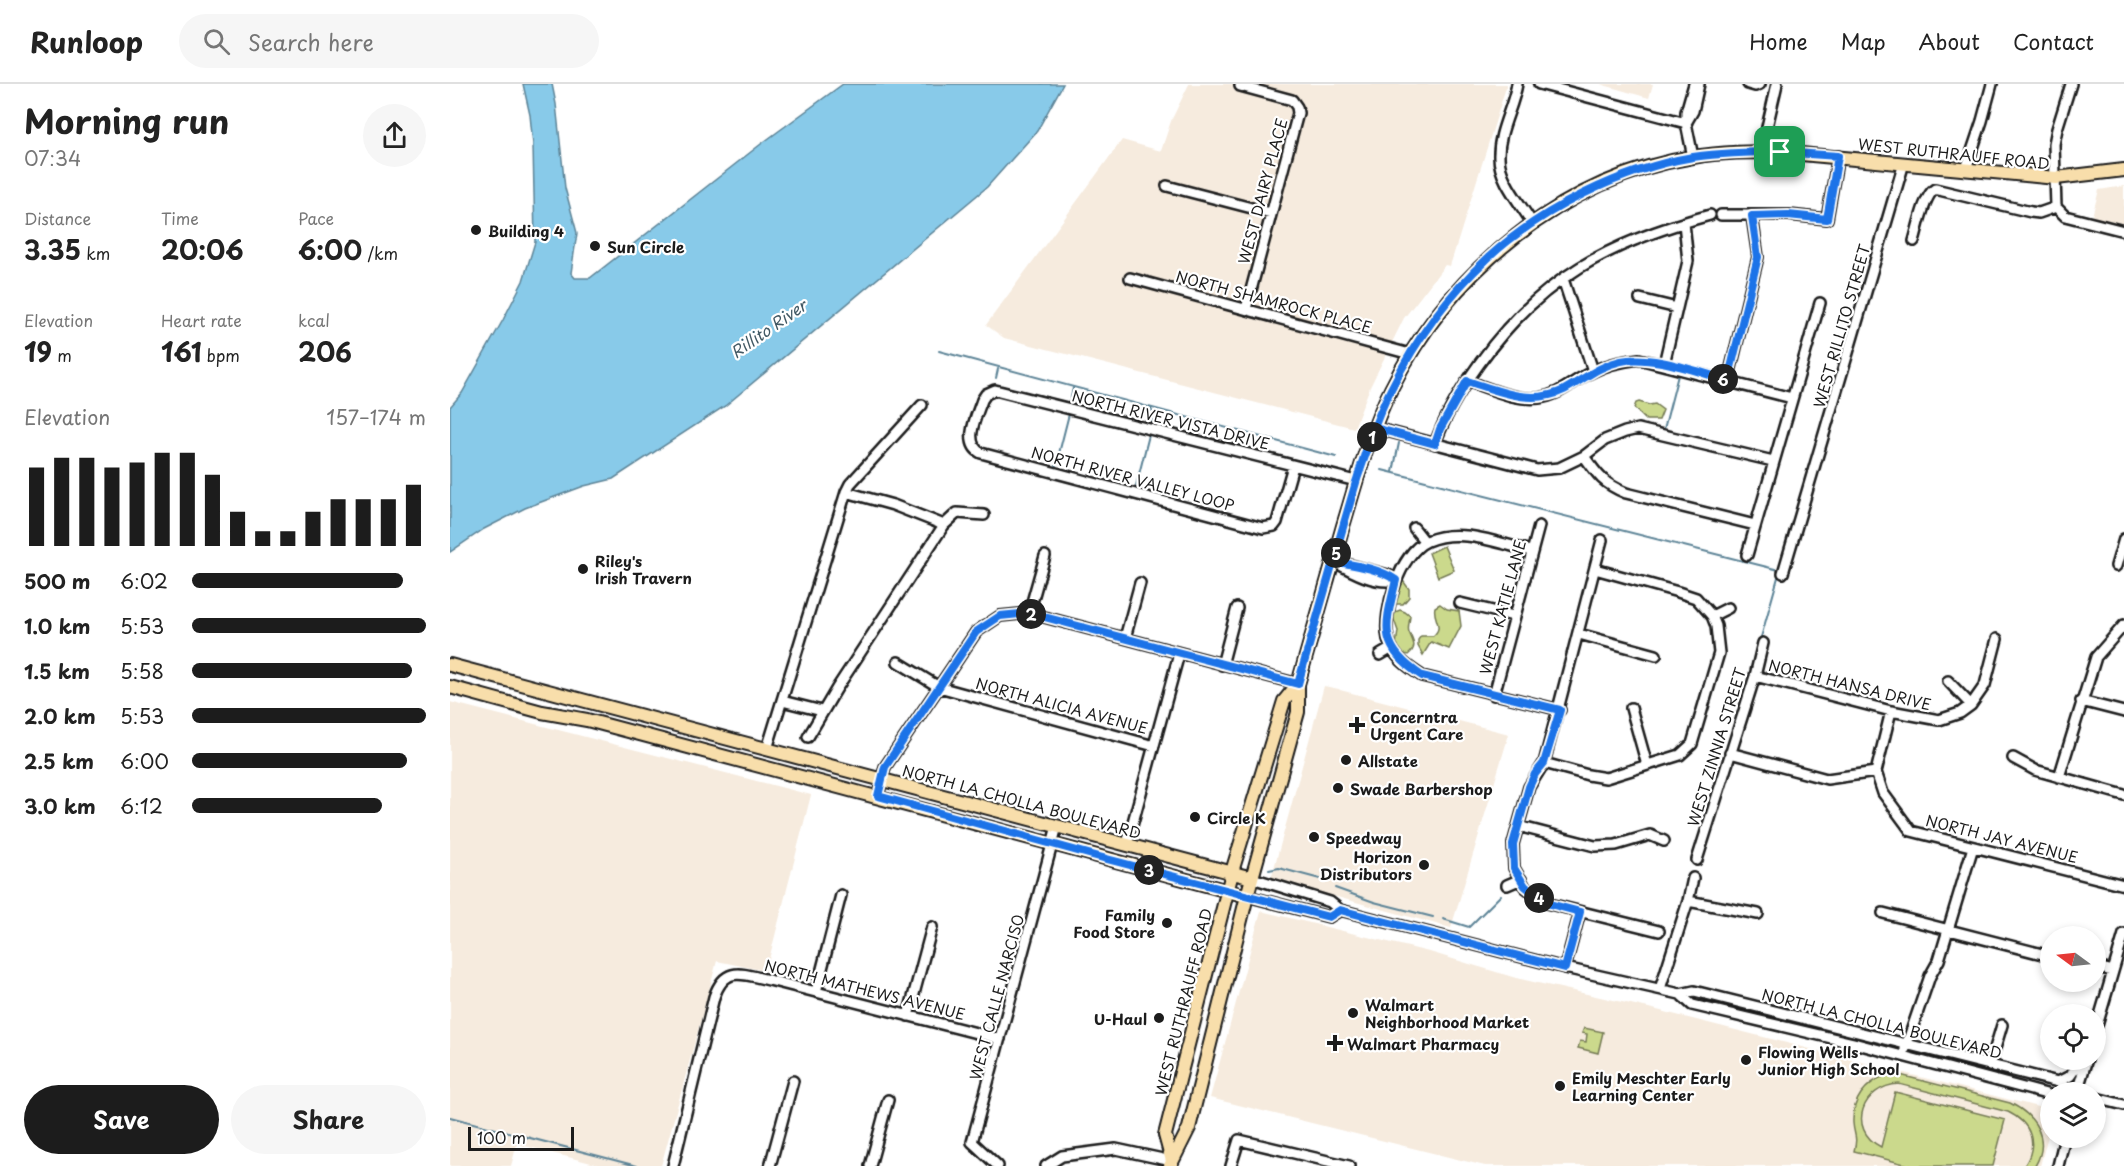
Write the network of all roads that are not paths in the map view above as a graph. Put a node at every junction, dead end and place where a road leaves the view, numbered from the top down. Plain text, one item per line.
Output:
1 (1517, 84) edge
2 (1539, 84) edge
3 (1694, 84) edge
4 (1700, 84) edge
5 (1748, 84) edge
6 (1760, 84) edge
7 (1778, 84) edge
8 (1992, 84) edge
9 (2071, 84) edge
10 (1240, 86) dead end
11 (1686, 123) junction
12 (1769, 152) junction
13 (1838, 156) junction
14 (1693, 157) junction
15 (1904, 163) junction
16 (1966, 169) junction
17 (2124, 170) edge
18 (2056, 178) junction
19 (1167, 186) dead end
20 (2056, 207) junction
21 (1271, 213) junction
22 (1752, 216) junction
23 (1532, 223) junction
24 (1684, 223) junction
25 (2124, 231) edge
26 (1914, 241) dead end
27 (1130, 278) dead end
28 (1563, 279) junction
29 (1640, 299) dead end
30 (1820, 303) dead end
31 (1677, 308) junction
32 (1246, 309) junction
33 (1410, 354) junction
34 (1664, 364) junction
35 (1593, 371) junction
36 (1728, 380) junction
37 (1467, 381) junction
38 (985, 393) joint
39 (1792, 398) junction
40 (922, 405) dead end
41 (1375, 428) junction
42 (1435, 444) junction
43 (1584, 456) junction
44 (1773, 461) junction
45 (1293, 466) junction
46 (1356, 482) junction
47 (846, 492) junction
48 (984, 515) dead end
49 (944, 525) junction
50 (1755, 525) junction
51 (1539, 526) dead end
52 (1414, 528) dead end
53 (2124, 539) edge
54 (1602, 540) dead end
55 (1425, 542) junction
56 (1531, 551) junction
57 (1747, 555) dead end
58 (1045, 556) dead end
59 (1333, 561) junction
60 (2116, 566) dead end
61 (1595, 569) junction
62 (1783, 573) dead end
63 (1396, 580) junction
64 (1140, 583) dead end
65 (1460, 603) dead end
66 (1238, 608) dead end
67 (1728, 608) dead end
68 (1029, 613) junction
69 (1514, 616) junction
70 (1712, 616) junction
71 (2123, 627) edge
72 (1579, 634) junction
73 (1125, 639) junction
74 (1997, 639) dead end
75 (1763, 643) dead end
76 (1392, 648) junction
77 (1179, 654) junction
78 (1656, 654) dead end
79 (1380, 655) dead end
80 (898, 662) dead end
81 (450, 665) edge
82 (1222, 665) junction
83 (1755, 676) junction
84 (1948, 681) dead end
85 (1298, 684) junction
86 (450, 687) edge
87 (939, 687) junction
88 (1494, 695) junction
89 (783, 701) junction
90 (2081, 702) junction
91 (1971, 705) junction
92 (1631, 708) dead end
93 (1560, 710) junction
94 (822, 711) junction
95 (1891, 711) junction
96 (2124, 712) edge
97 (808, 737) dead end
98 (1154, 746) junction
99 (768, 749) junction
100 (1730, 753) junction
101 (2013, 758) dead end
102 (1544, 763) junction
103 (1647, 765) junction
104 (1876, 772) junction
105 (2060, 777) junction
106 (882, 780) junction
107 (2124, 795) edge
108 (878, 796) junction
109 (1057, 826) junction
110 (1518, 826) junction
111 (1664, 841) dead end
112 (1052, 843) junction
113 (1126, 844) junction
114 (1973, 847) junction
115 (1697, 860) dead end
116 (1232, 873) junction
117 (1252, 878) junction
118 (1693, 878) dead end
119 (1521, 879) junction
120 (1507, 885) dead end
121 (2124, 885) edge
122 (1227, 891) junction
123 (841, 896) dead end
124 (1247, 896) junction
125 (1688, 901) junction
126 (1340, 910) junction
127 (1580, 912) junction
128 (1883, 913) dead end
129 (1758, 914) dead end
130 (932, 927) dead end
131 (1948, 930) junction
132 (1659, 931) dead end
133 (2124, 934) edge
134 (2040, 953) edge
135 (1565, 968) junction
136 (2106, 969) edge
137 (2113, 971) junction
138 (1660, 989) junction
139 (816, 992) junction
140 (1680, 994) junction
141 (2103, 1004) edge
142 (908, 1016) junction
143 (2002, 1024) dead end
144 (1000, 1039) junction
145 (1907, 1044) junction
146 (1903, 1057) junction
147 (1990, 1065) junction
148 (2074, 1070) edge
149 (793, 1081) dead end
150 (2058, 1082) joint
151 (2040, 1092) edge
152 (888, 1100) dead end
153 (2106, 1100) edge
154 (2124, 1105) edge
155 (2062, 1148) edge
156 (1171, 1163) edge
157 (673, 1166) edge
158 (771, 1166) edge
159 (870, 1166) edge
160 (998, 1166) edge
161 (1046, 1166) edge
162 (1231, 1166) edge
163 (1349, 1166) edge
164 (2058, 1166) edge

1 - 23 street
2 - 11 street
3 - 11 street
4 - 11 street
5 - 6 street
7 - 12 street
8 - 16 street
9 - 18 street
10 - 21 street, WEST DAIRY PLACE
11 - 14 street
12 - 13 main road, WEST RUTHRAUFF ROAD
12 - 14 main road, WEST RUTHRAUFF ROAD
13 - 15 main road, WEST RUTHRAUFF ROAD
13 - 22 street
14 - 23 main road, WEST RUTHRAUFF ROAD
15 - 16 main road, WEST RUTHRAUFF ROAD
15 - 62 street, WEST RILLITO STREET
16 - 18 main road, WEST RUTHRAUFF ROAD
17 - 18 main road, WEST RUTHRAUFF ROAD
18 - 20 street
19 - 21 street
20 - 25 street
20 - 26 street
21 - 32 street, WEST DAIRY PLACE
22 - 24 street
22 - 36 street
23 - 33 main road, WEST RUTHRAUFF ROAD
24 - 28 street
24 - 31 street
27 - 32 street, NORTH SHAMROCK PLACE
28 - 35 street
28 - 37 street
29 - 31 street
30 - 39 street
31 - 34 street
32 - 33 street, NORTH SHAMROCK PLACE
33 - 41 main road, WEST RUTHRAUFF ROAD
34 - 35 street
34 - 36 street
35 - 37 street
36 - 39 street
37 - 42 street
38 - 45 street, NORTH RIVER VISTA DRIVE
38 - 45 street, NORTH RIVER VALLEY LOOP
39 - 44 street
40 - 47 street
41 - 42 street
41 - 46 main road, WEST RUTHRAUFF ROAD
42 - 43 street
43 - 44 street
43 - 50 street
44 - 50 street
45 - 46 street, NORTH RIVER VISTA DRIVE
46 - 59 main road, WEST RUTHRAUFF ROAD
47 - 49 street
47 - 89 street
48 - 49 street
49 - 94 street
50 - 57 street
51 - 56 street, WEST KATIE LANE
52 - 55 street
53 - 60 street
54 - 61 street
55 - 56 street
55 - 63 street
56 - 69 street, WEST KATIE LANE
58 - 68 street
59 - 63 street
59 - 85 main road, WEST RUTHRAUFF ROAD
61 - 70 street
61 - 72 street
63 - 76 street
64 - 73 street
65 - 69 street
66 - 82 street
67 - 70 street
68 - 73 street
68 - 87 street
69 - 88 street, WEST KATIE LANE
70 - 103 street
71 - 90 street
72 - 78 street
72 - 93 street
73 - 77 street
74 - 91 street
75 - 83 street, WEST ZINNIA STREET
76 - 79 street
76 - 88 street
77 - 82 street
77 - 98 street
80 - 87 street, NORTH ALICIA AVENUE
81 - 99 main road, NORTH LA CHOLLA BOULEVARD
82 - 85 street
83 - 95 street, NORTH HANSA DRIVE
83 - 100 street, WEST ZINNIA STREET
84 - 91 street
85 - 116 main road, WEST RUTHRAUFF ROAD
85 - 117 main road, WEST RUTHRAUFF ROAD
86 - 108 main road, NORTH LA CHOLLA BOULEVARD
87 - 98 street, NORTH ALICIA AVENUE
87 - 106 street
88 - 93 street
89 - 94 street
89 - 99 street
90 - 96 street
90 - 105 street
91 - 95 street, NORTH HANSA DRIVE
92 - 103 street
93 - 102 street
94 - 97 street
95 - 104 street
98 - 113 street
99 - 106 main road, NORTH LA CHOLLA BOULEVARD
100 - 104 street
100 - 115 street, WEST ZINNIA STREET
101 - 105 street
102 - 103 street
102 - 110 street
104 - 114 street, NORTH JAY AVENUE
105 - 107 street
106 - 108 street
106 - 109 main road, NORTH LA CHOLLA BOULEVARD
108 - 112 main road, NORTH LA CHOLLA BOULEVARD
109 - 112 street, WEST CALLE NARCISO
109 - 113 main road, NORTH LA CHOLLA BOULEVARD
110 - 111 street
110 - 119 street
112 - 122 main road, NORTH LA CHOLLA BOULEVARD
112 - 144 street, WEST CALLE NARCISO
113 - 116 main road, NORTH LA CHOLLA BOULEVARD
114 - 121 street, NORTH JAY AVENUE
114 - 131 street
116 - 117 main road, NORTH LA CHOLLA BOULEVARD
116 - 122 main road, WEST RUTHRAUFF ROAD
117 - 124 main road, WEST RUTHRAUFF ROAD
117 - 126 street, NORTH LA CHOLLA BOULEVARD
118 - 125 street
119 - 120 street
119 - 127 street
122 - 124 main road, NORTH LA CHOLLA BOULEVARD
122 - 156 main road, WEST RUTHRAUFF ROAD
123 - 139 street
124 - 126 street, NORTH LA CHOLLA BOULEVARD
124 - 156 main road, WEST RUTHRAUFF ROAD
125 - 129 street
125 - 138 street
126 - 135 street, NORTH LA CHOLLA BOULEVARD
127 - 132 street
127 - 135 street
128 - 131 street
130 - 142 street
131 - 134 street
131 - 145 street
133 - 137 street
135 - 138 street, NORTH LA CHOLLA BOULEVARD
136 - 137 street
137 - 141 street
138 - 140 street, NORTH LA CHOLLA BOULEVARD
139 - 142 street, NORTH MATHEWS AVENUE
139 - 157 street, NORTH MATHEWS AVENUE
140 - 145 street, NORTH LA CHOLLA BOULEVARD
140 - 146 street, NORTH LA CHOLLA BOULEVARD
142 - 144 street, NORTH MATHEWS AVENUE
143 - 147 street
144 - 160 street, WEST CALLE NARCISO
145 - 146 street
145 - 147 street, NORTH LA CHOLLA BOULEVARD
146 - 151 street, NORTH LA CHOLLA BOULEVARD
147 - 150 street, NORTH LA CHOLLA BOULEVARD
148 - 150 street
149 - 158 street
152 - 159 street
153 - 154 street
155 - 164 street
156 - 161 street
162 - 163 street

